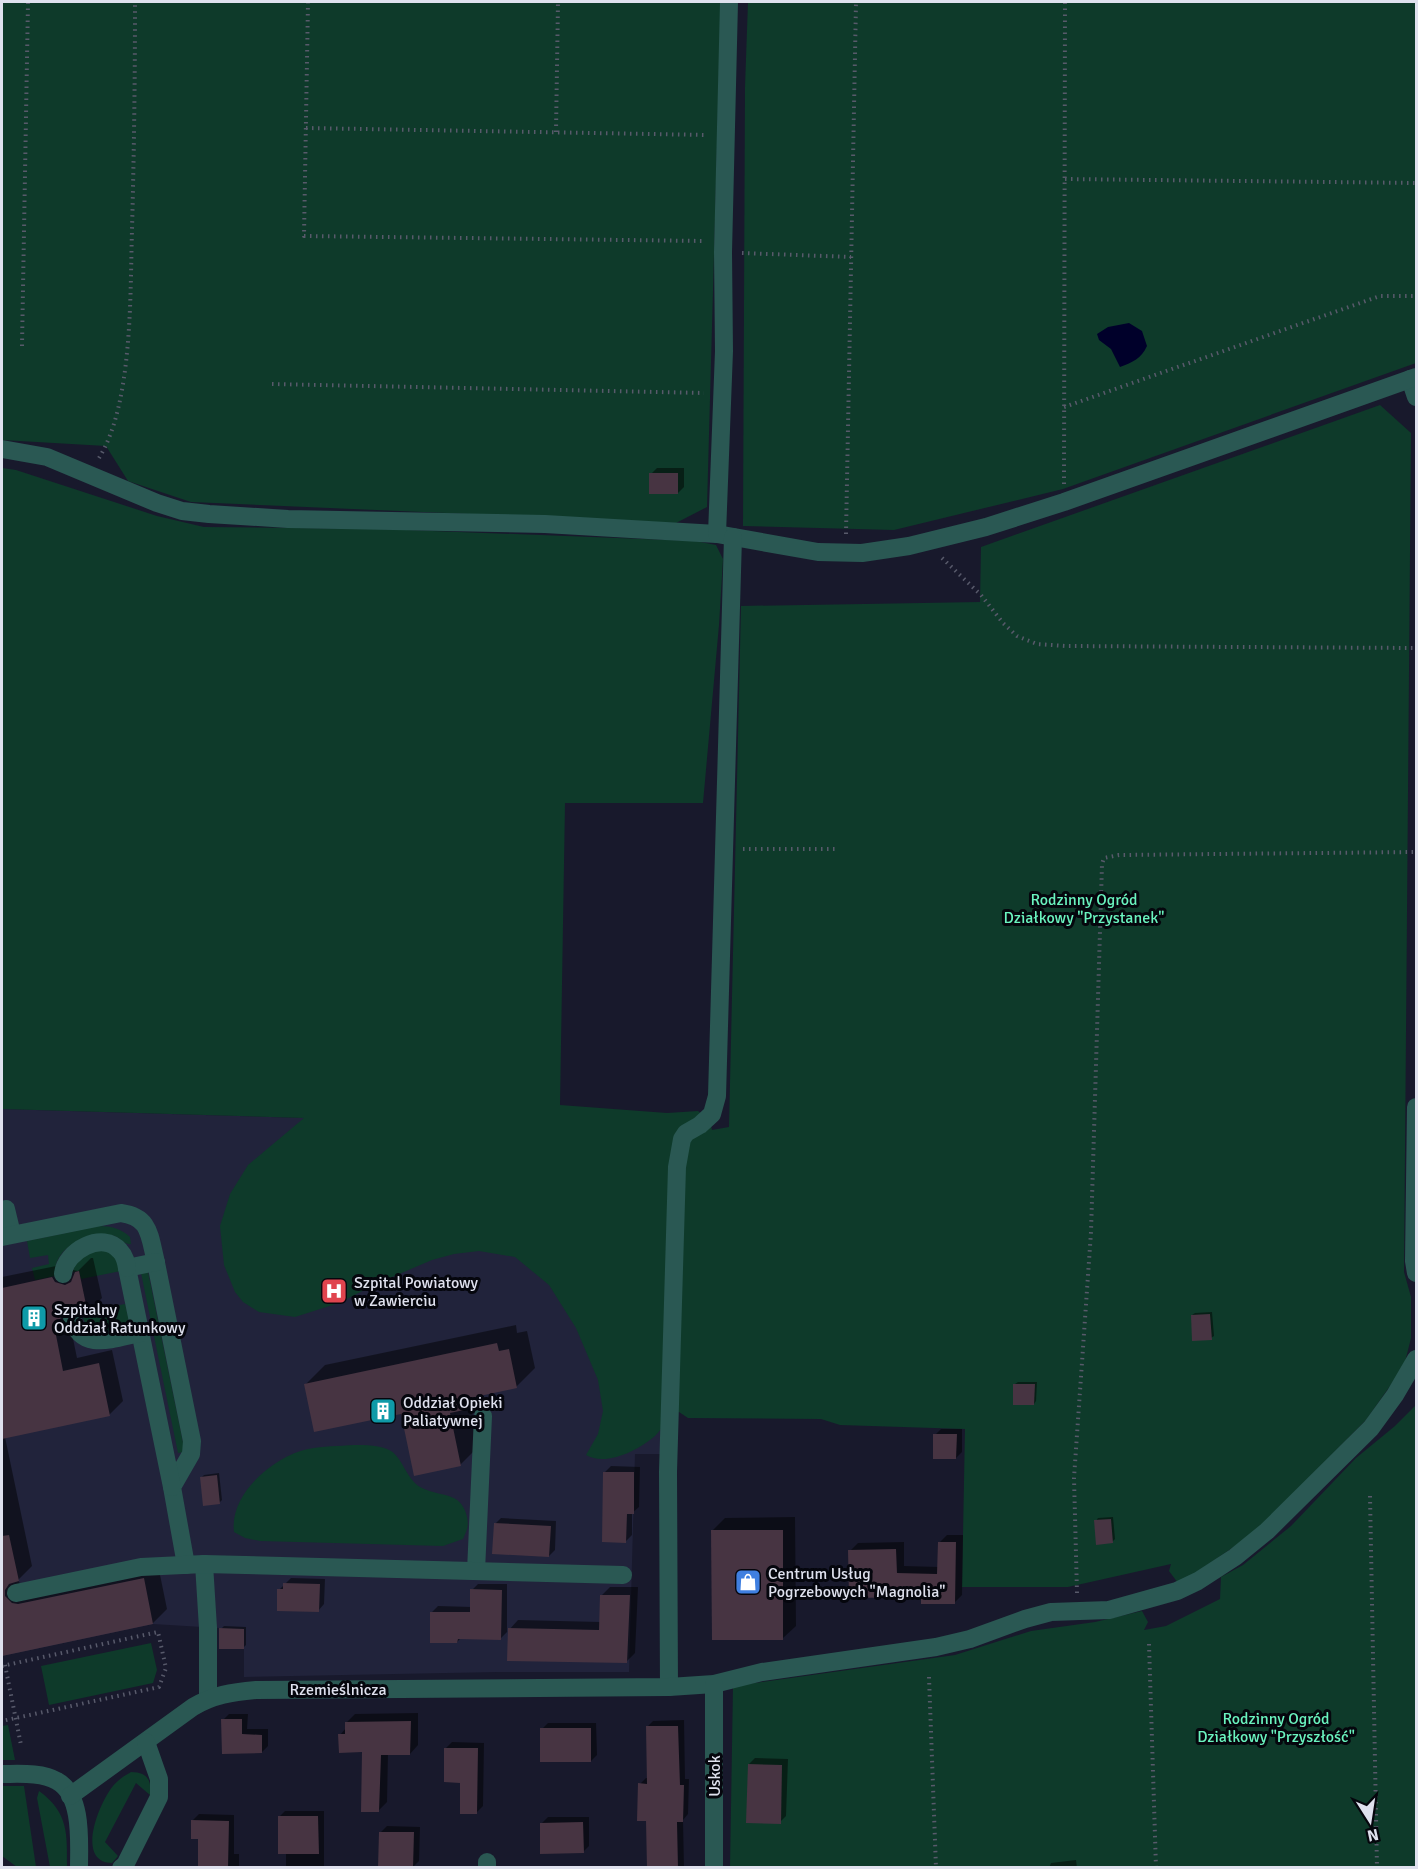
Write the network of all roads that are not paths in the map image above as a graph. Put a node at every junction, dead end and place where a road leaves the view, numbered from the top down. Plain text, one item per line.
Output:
1 (729, 2) edge
2 (1413, 378) edge
3 (1416, 397) edge
4 (2, 449) edge
5 (725, 536) junction
6 (1416, 1107) edge
7 (6, 1209) dead end
8 (7, 1235) edge
9 (156, 1262) junction
10 (127, 1268) junction
11 (1416, 1273) edge
12 (63, 1274) dead end
13 (72, 1317) dead end
14 (140, 1333) junction
15 (1416, 1359) edge
16 (483, 1416) dead end
17 (172, 1487) junction
18 (195, 1564) junction
19 (476, 1571) junction
20 (623, 1575) dead end
21 (16, 1593) dead end
22 (714, 1684) junction
23 (669, 1687) junction
24 (208, 1698) junction
25 (146, 1742) junction
26 (2, 1774) edge
27 (70, 1796) junction
28 (79, 1868) edge
29 (121, 1868) edge
30 (714, 1868) edge

1 - 5 street
2 - 3 street
2 - 5 street
4 - 5 street
5 - 23 street
6 - 11 street
7 - 8 street
8 - 9 street
9 - 10 street
9 - 17 street
10 - 12 street
10 - 14 street
13 - 14 street
14 - 17 street
15 - 22 street, Rzemieślnicza
16 - 19 street
17 - 18 street
18 - 19 street
18 - 21 street
18 - 24 street
19 - 20 street
22 - 23 street, Rzemieślnicza
22 - 30 street, Uskok
23 - 24 street, Rzemieślnicza
24 - 25 street, Rzemieślnicza
25 - 27 street, Rzemieślnicza
25 - 29 street
26 - 27 street
27 - 28 street

